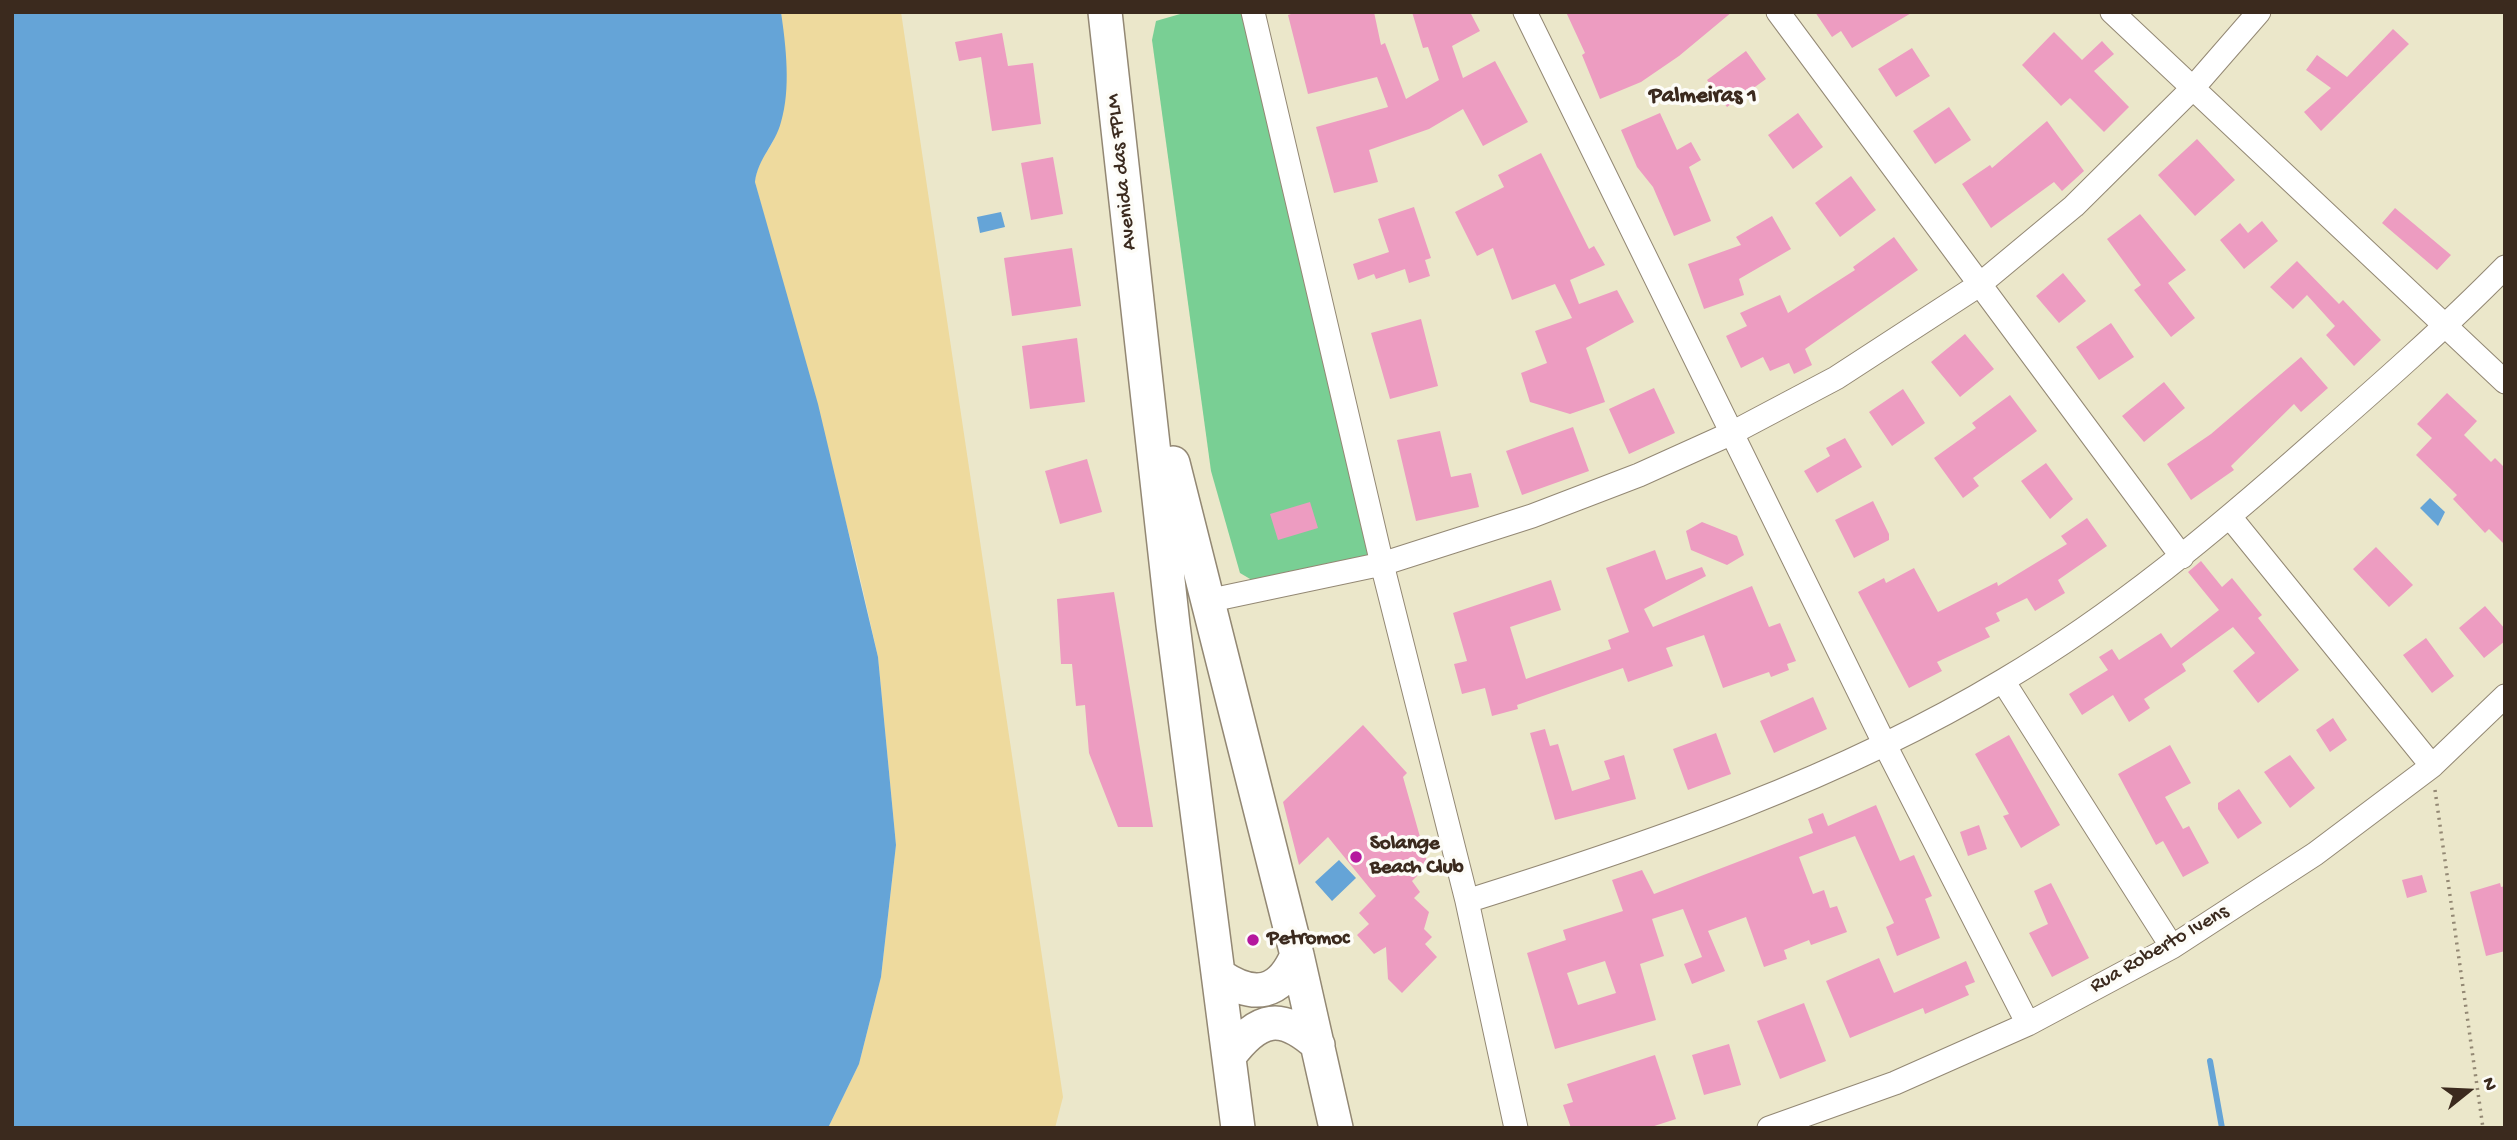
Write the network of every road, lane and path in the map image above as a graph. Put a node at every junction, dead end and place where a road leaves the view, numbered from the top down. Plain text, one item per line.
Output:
1 (1105, 12) edge
2 (1253, 12) edge
3 (1525, 12) edge
4 (1778, 12) edge
5 (2112, 12) edge
6 (2259, 12) edge
7 (2192, 89) junction
8 (2505, 267) edge
9 (1979, 285) junction
10 (2446, 327) junction
11 (1142, 332) junction
12 (2505, 382) edge
13 (1732, 433) junction
14 (2230, 517) junction
15 (2182, 557) junction
16 (1382, 564) junction
17 (1207, 601) junction
18 (2004, 681) junction
19 (2505, 696) edge
20 (1885, 745) junction
21 (2432, 766) junction
22 (1467, 901) junction
23 (2172, 947) junction
24 (1297, 955) junction
25 (1220, 975) junction
26 (2028, 1024) junction
27 (1318, 1045) junction
28 (1230, 1055) junction
29 (1338, 1125) edge
30 (1238, 1128) edge
31 (1516, 1128) edge
32 (1769, 1128) edge
33 (2483, 1128) edge

1 - 11 street, Avenida das FPLM
2 - 16 street
3 - 13 street
4 - 9 street
5 - 7 street
6 - 7 street
7 - 9 street
7 - 10 street
8 - 10 street
9 - 13 street
9 - 15 street
10 - 12 street
10 - 14 street
11 - 17 street
11 - 25 street
13 - 16 street
13 - 20 street
14 - 15 street
14 - 21 street
15 - 18 street
16 - 17 street
16 - 22 street
17 - 24 street
18 - 20 street
18 - 23 street
19 - 21 street, Rua Roberto Ivens
20 - 22 street
20 - 26 street
21 - 23 street, Rua Roberto Ivens
21 - 33 path
22 - 31 street
23 - 26 street, Rua Roberto Ivens
24 - 25 street
24 - 27 street
25 - 28 street
26 - 32 street, Rua Roberto Ivens
27 - 28 street
27 - 29 street
28 - 30 street

